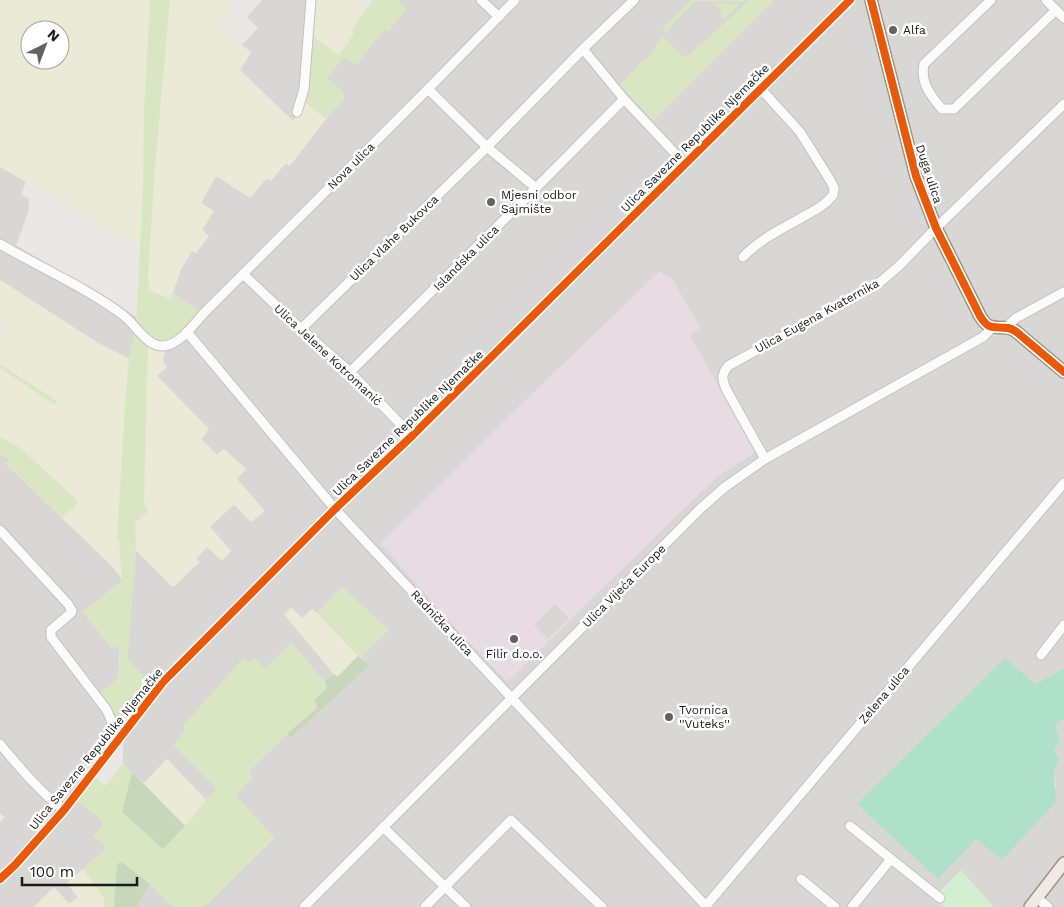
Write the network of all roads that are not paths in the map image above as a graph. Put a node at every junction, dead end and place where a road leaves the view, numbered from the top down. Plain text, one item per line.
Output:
1 (311, 0) edge
2 (481, 0) edge
3 (515, 0) edge
4 (634, 0) edge
5 (850, 0) edge
6 (872, 0) edge
7 (991, 0) edge
8 (1046, 0) edge
9 (1056, 10) junction
10 (499, 17) junction
11 (1064, 18) edge
12 (583, 49) junction
13 (428, 89) junction
14 (761, 89) junction
15 (624, 99) junction
16 (1064, 104) edge
17 (297, 112) dead end
18 (487, 147) junction
19 (685, 164) junction
20 (536, 188) junction
21 (936, 228) junction
22 (0, 244) edge
23 (743, 257) dead end
24 (243, 274) junction
25 (1064, 292) edge
26 (992, 328) junction
27 (1006, 328) junction
28 (301, 329) junction
29 (187, 332) junction
30 (350, 372) junction
31 (1064, 372) edge
32 (412, 436) junction
33 (765, 459) junction
34 (1064, 483) edge
35 (335, 510) junction
36 (0, 530) edge
37 (1064, 625) edge
38 (1041, 655) dead end
39 (512, 698) junction
40 (122, 736) junction
41 (0, 744) edge
42 (64, 810) junction
43 (850, 826) dead end
44 (384, 827) junction
45 (891, 859) junction
46 (1064, 863) edge
47 (0, 879) edge
48 (801, 879) dead end
49 (445, 887) junction
50 (940, 898) dead end
51 (1034, 902) edge
52 (707, 904) edge
53 (304, 907) edge
54 (425, 907) edge
55 (466, 907) edge
56 (602, 907) edge
57 (718, 907) edge
58 (835, 907) edge
59 (852, 907) edge
60 (1048, 907) edge

1 - 17 street
2 - 10 street
3 - 10 street, Nova ulica
4 - 12 street, Ulica Vlahe Bukovca
5 - 14 street, Ulica Savezne Republike Njemačke
6 - 21 main road, Duga ulica
7 - 9 street
8 - 9 street
9 - 11 street
10 - 13 street, Nova ulica
12 - 15 street, Ulica Savezne Republike Njemačke
12 - 18 street, Ulica Vlahe Bukovca
13 - 18 street
13 - 24 street, Nova ulica
14 - 19 street, Ulica Savezne Republike Njemačke
14 - 23 street
15 - 19 street, Ulica Savezne Republike Njemačke
15 - 20 street, Islandska ulica
16 - 21 street, Ulica Eugena Kvaternika
18 - 20 street
18 - 28 street, Ulica Vlahe Bukovca
19 - 32 street, Ulica Savezne Republike Njemačke
20 - 30 street, Islandska ulica
21 - 26 main road, Duga ulica
21 - 33 street, Ulica Eugena Kvaternika
22 - 29 street, Nova ulica
24 - 28 street, Ulica Jelene Kotromanić
24 - 29 street, Nova ulica
25 - 27 street
26 - 27 main road
26 - 33 street, Ulica Vijeća Europe
27 - 31 main road
28 - 30 street, Ulica Jelene Kotromanić
29 - 35 street, Radnička ulica
30 - 32 street, Ulica Jelene Kotromanić
32 - 35 street, Ulica Savezne Republike Njemačke
33 - 39 street, Ulica Vijeća Europe
34 - 52 street, Zelena ulica
35 - 39 street, Radnička ulica
35 - 40 street, Ulica Savezne Republike Njemačke
36 - 40 street
37 - 38 street
39 - 44 street, Ulica Vijeća Europe
39 - 52 street, Radnička ulica
40 - 42 street, Ulica Savezne Republike Njemačke
41 - 42 street
42 - 47 street, Ulica Savezne Republike Njemačke
43 - 45 street
44 - 49 street
44 - 53 street, Ulica Vijeća Europe
45 - 50 street
45 - 59 street
46 - 51 main road
48 - 58 street
49 - 54 street
49 - 55 street
49 - 56 street
51 - 60 street
52 - 57 street, Radnička ulica

